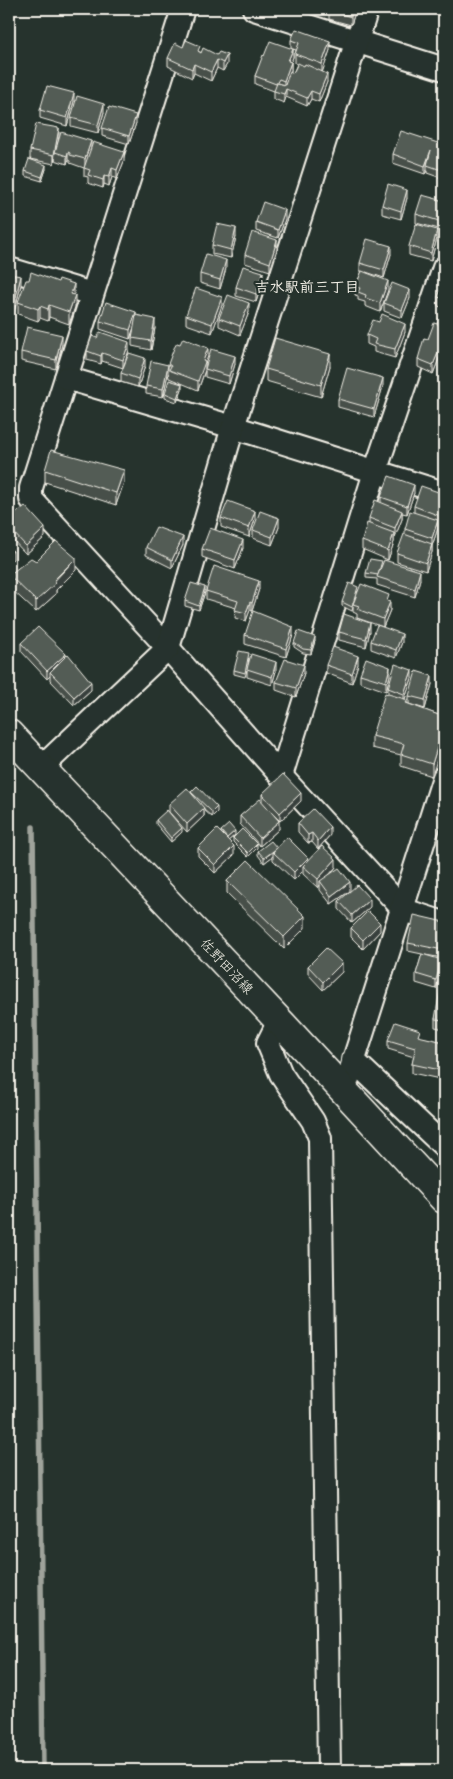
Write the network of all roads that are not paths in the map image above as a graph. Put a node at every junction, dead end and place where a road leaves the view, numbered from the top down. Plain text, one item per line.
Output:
1 (183, 9) edge
2 (254, 9) edge
3 (367, 9) edge
4 (357, 41) junction
5 (444, 68) edge
6 (444, 268) edge
7 (9, 270) edge
8 (92, 294) junction
9 (66, 378) junction
10 (233, 428) junction
11 (375, 472) junction
12 (444, 494) edge
13 (168, 648) junction
14 (9, 734) edge
15 (40, 769) junction
16 (281, 776) junction
17 (444, 777) edge
18 (401, 908) junction
19 (444, 923) edge
20 (279, 1021) junction
21 (353, 1060) junction
22 (344, 1091) junction
23 (444, 1146) edge
24 (444, 1199) edge
25 (329, 1770) edge

1 - 8 street
2 - 4 street
3 - 4 street
4 - 5 street
4 - 10 street
6 - 11 street
7 - 8 street
8 - 9 street
9 - 10 street
9 - 13 street
10 - 11 street
10 - 13 street
11 - 12 street
11 - 16 street
13 - 15 street
13 - 16 street
14 - 15 main road, 佐野田沼線
15 - 20 main road, 佐野田沼線
16 - 18 street
17 - 18 street
18 - 19 street
18 - 21 street
20 - 22 main road, 佐野田沼線
20 - 25 street
21 - 22 street
21 - 23 street
22 - 24 main road, 佐野田沼線

